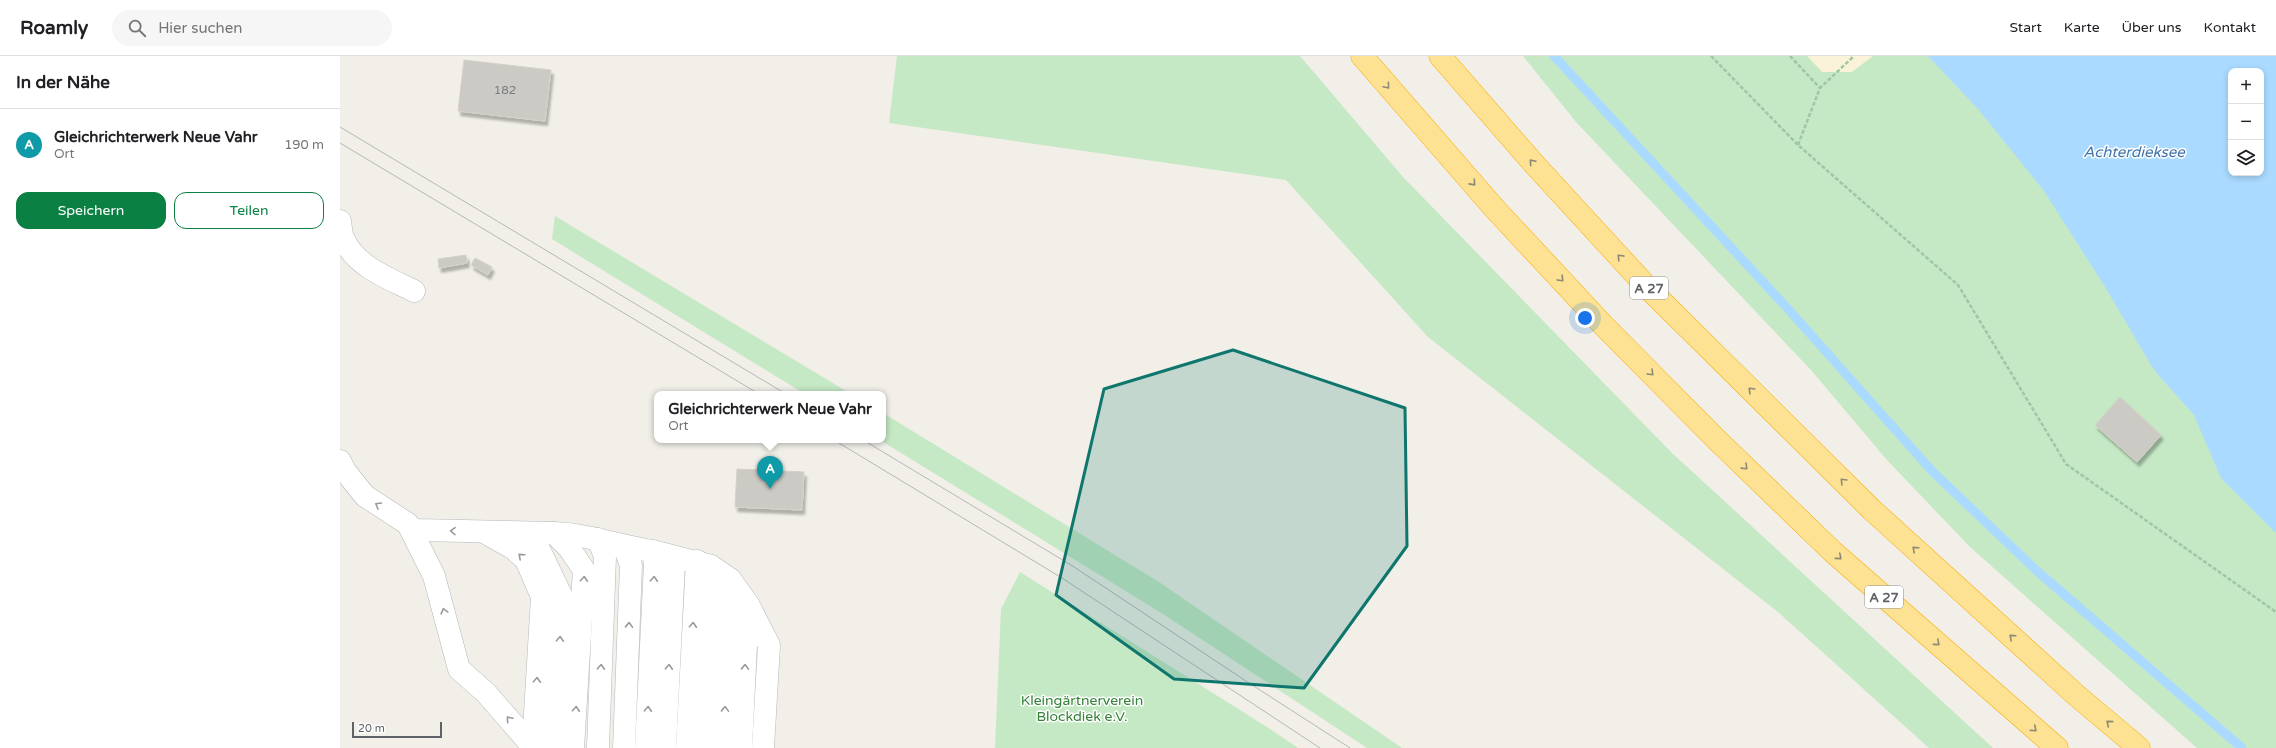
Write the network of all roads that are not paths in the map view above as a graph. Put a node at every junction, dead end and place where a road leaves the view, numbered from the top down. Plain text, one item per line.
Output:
1 (1362, 56) edge
2 (1440, 56) edge
3 (340, 221) edge
4 (414, 291) dead end
5 (340, 461) edge
6 (410, 527) junction
7 (483, 531) junction
8 (507, 532) junction
9 (554, 533) junction
10 (598, 540) junction
11 (624, 547) junction
12 (652, 551) junction
13 (704, 564) junction
14 (730, 579) junction
15 (748, 604) junction
16 (541, 748) edge
17 (573, 748) edge
18 (598, 748) edge
19 (624, 748) edge
20 (646, 748) edge
21 (665, 748) edge
22 (686, 748) edge
23 (706, 748) edge
24 (724, 748) edge
25 (742, 748) edge
26 (763, 748) edge
27 (2057, 748) edge
28 (2139, 748) edge

1 -> 27 highway, A 27
28 -> 2 highway, A 27
3 - 4 lane
6 -> 5 lane
7 -> 6 lane
16 -> 6 lane
7 - 8 lane
16 -> 7 lane
8 - 9 lane
16 -> 8 lane
9 - 10 lane
17 -> 9 lane
10 - 11 lane
18 -> 10 lane
11 - 12 lane
19 -> 11 lane
12 - 13 lane
20 -> 12 lane
21 -> 12 lane
13 - 14 lane
22 -> 13 lane
13 - 23 lane
14 - 15 lane
24 -> 14 lane
25 -> 15 lane
15 - 26 lane

